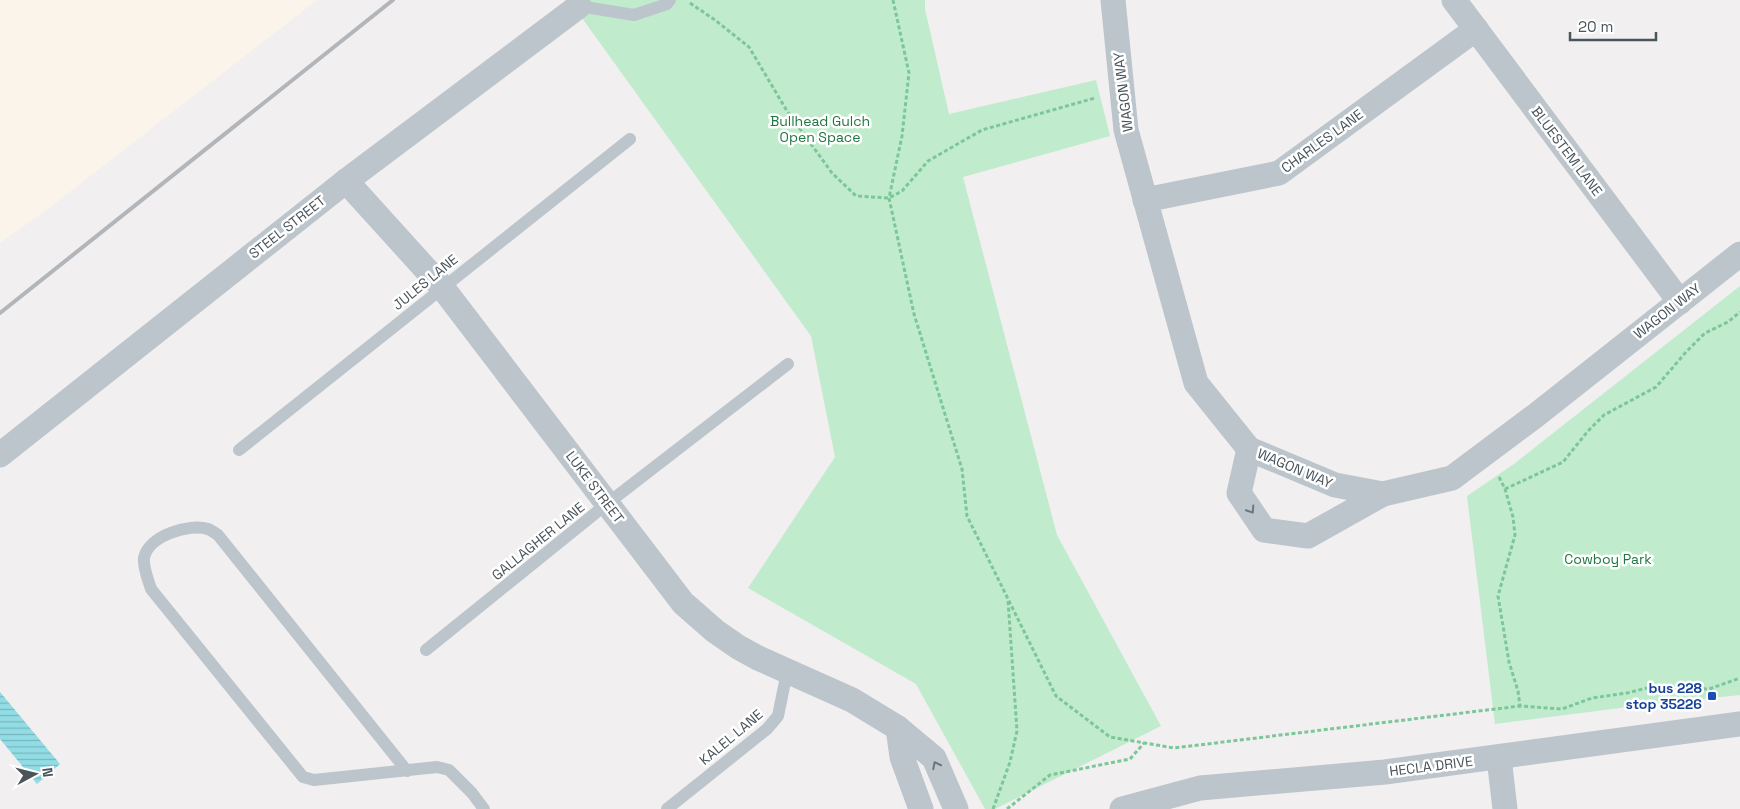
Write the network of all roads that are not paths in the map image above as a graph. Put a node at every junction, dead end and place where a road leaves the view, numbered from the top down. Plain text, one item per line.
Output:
1 (670, 0) edge
2 (1113, 0) edge
3 (1454, 0) edge
4 (581, 3) edge
5 (1476, 29) junction
6 (630, 139) dead end
7 (346, 181) junction
8 (1145, 200) junction
9 (1740, 254) edge
10 (442, 287) junction
11 (1680, 302) junction
12 (788, 364) dead end
13 (1249, 449) junction
14 (239, 450) dead end
15 (0, 455) edge
16 (1383, 494) junction
17 (608, 504) junction
18 (426, 650) dead end
19 (787, 672) junction
20 (1740, 724) edge
21 (898, 728) junction
22 (1499, 758) junction
23 (407, 771) junction
24 (484, 809) edge
25 (667, 809) edge
26 (921, 809) edge
27 (956, 809) edge
28 (1122, 809) edge
29 (1505, 809) edge

1 - 4 lane
2 - 8 street, WAGON WAY
3 - 5 street, BLUESTEM LANE
4 - 7 street, STEEL STREET
5 - 8 street, CHARLES LANE
5 - 11 street, BLUESTEM LANE
6 - 10 lane, JULES LANE
7 - 10 street, LUKE STREET
7 - 15 street, STEEL STREET
8 - 13 street, WAGON WAY
9 - 11 street, WAGON WAY
10 - 14 lane, JULES LANE
10 - 17 street, LUKE STREET
11 - 16 street, WAGON WAY
12 - 17 lane, GALLAGHER LANE
13 - 16 street, WAGON WAY
13 -> 16 street
17 - 18 lane, GALLAGHER LANE
17 - 19 street, LUKE STREET
19 - 21 street, LUKE STREET
19 - 25 lane, KALEL LANE
20 - 22 street, HECLA DRIVE
21 - 26 street
27 -> 21 street, LUKE STREET
22 - 28 street, HECLA DRIVE
22 - 29 street
23 - 23 lane
23 - 24 lane

